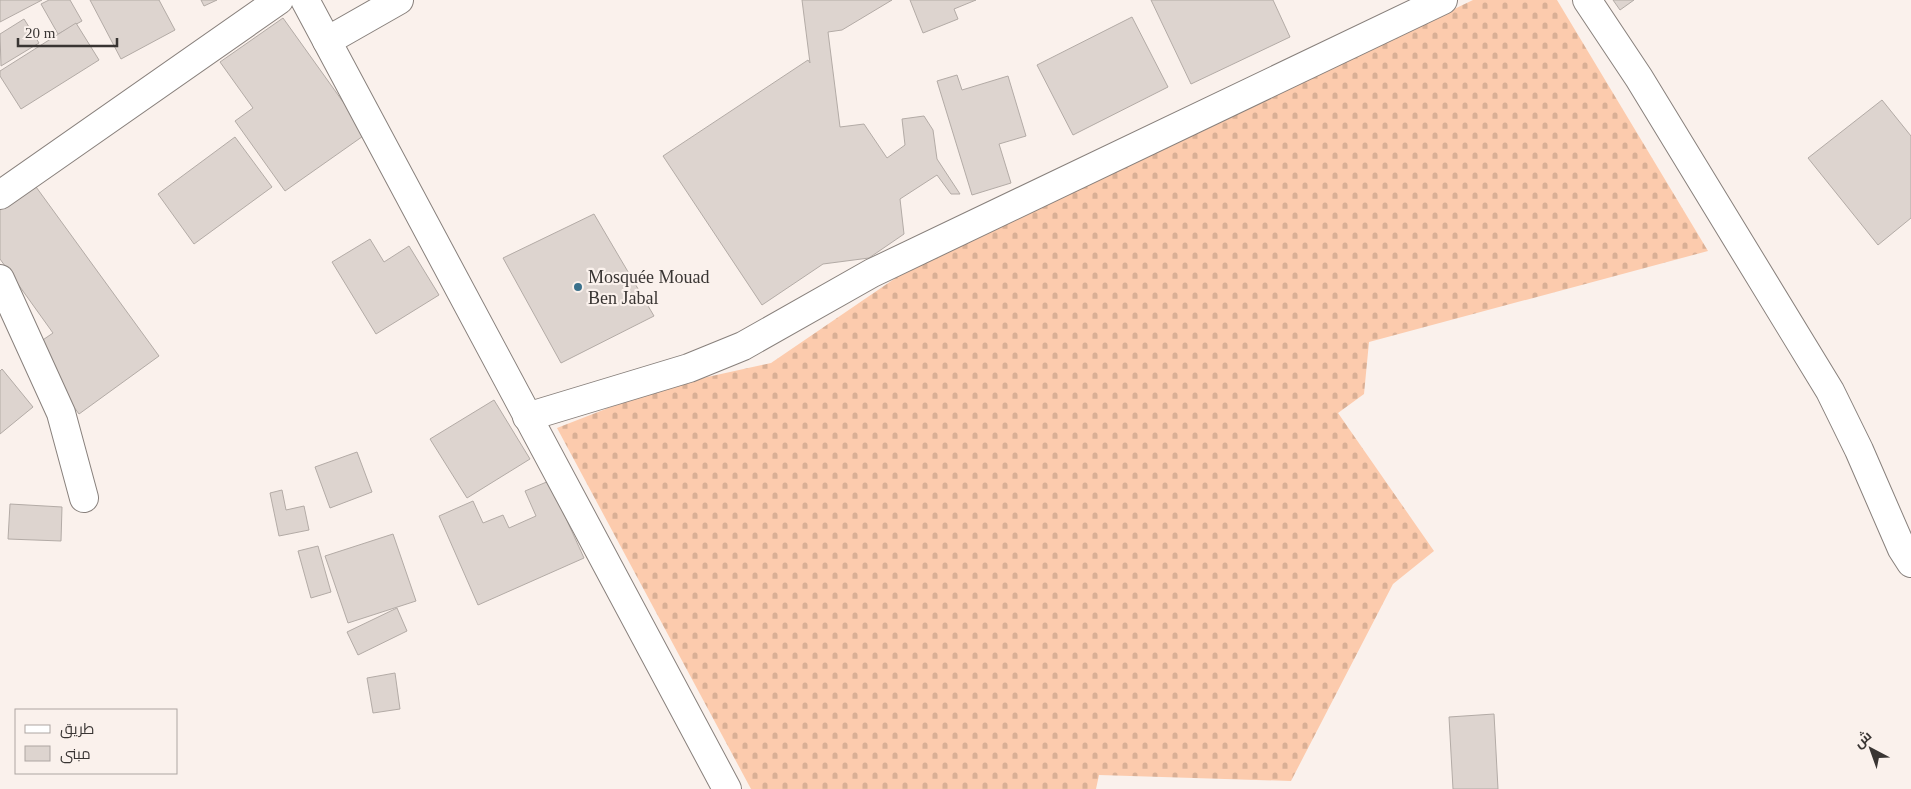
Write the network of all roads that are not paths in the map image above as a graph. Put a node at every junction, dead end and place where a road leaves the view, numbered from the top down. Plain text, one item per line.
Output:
1 (279, 0) edge
2 (305, 0) edge
3 (399, 0) edge
4 (1443, 0) edge
5 (1587, 0) edge
6 (326, 41) junction
7 (0, 195) edge
8 (0, 279) edge
9 (526, 416) junction
10 (84, 498) dead end
11 (1911, 563) edge
12 (727, 789) edge

1 - 7 street
2 - 6 street
3 - 6 street
4 - 9 street
5 - 11 street
6 - 9 street
8 - 10 street
9 - 12 street

